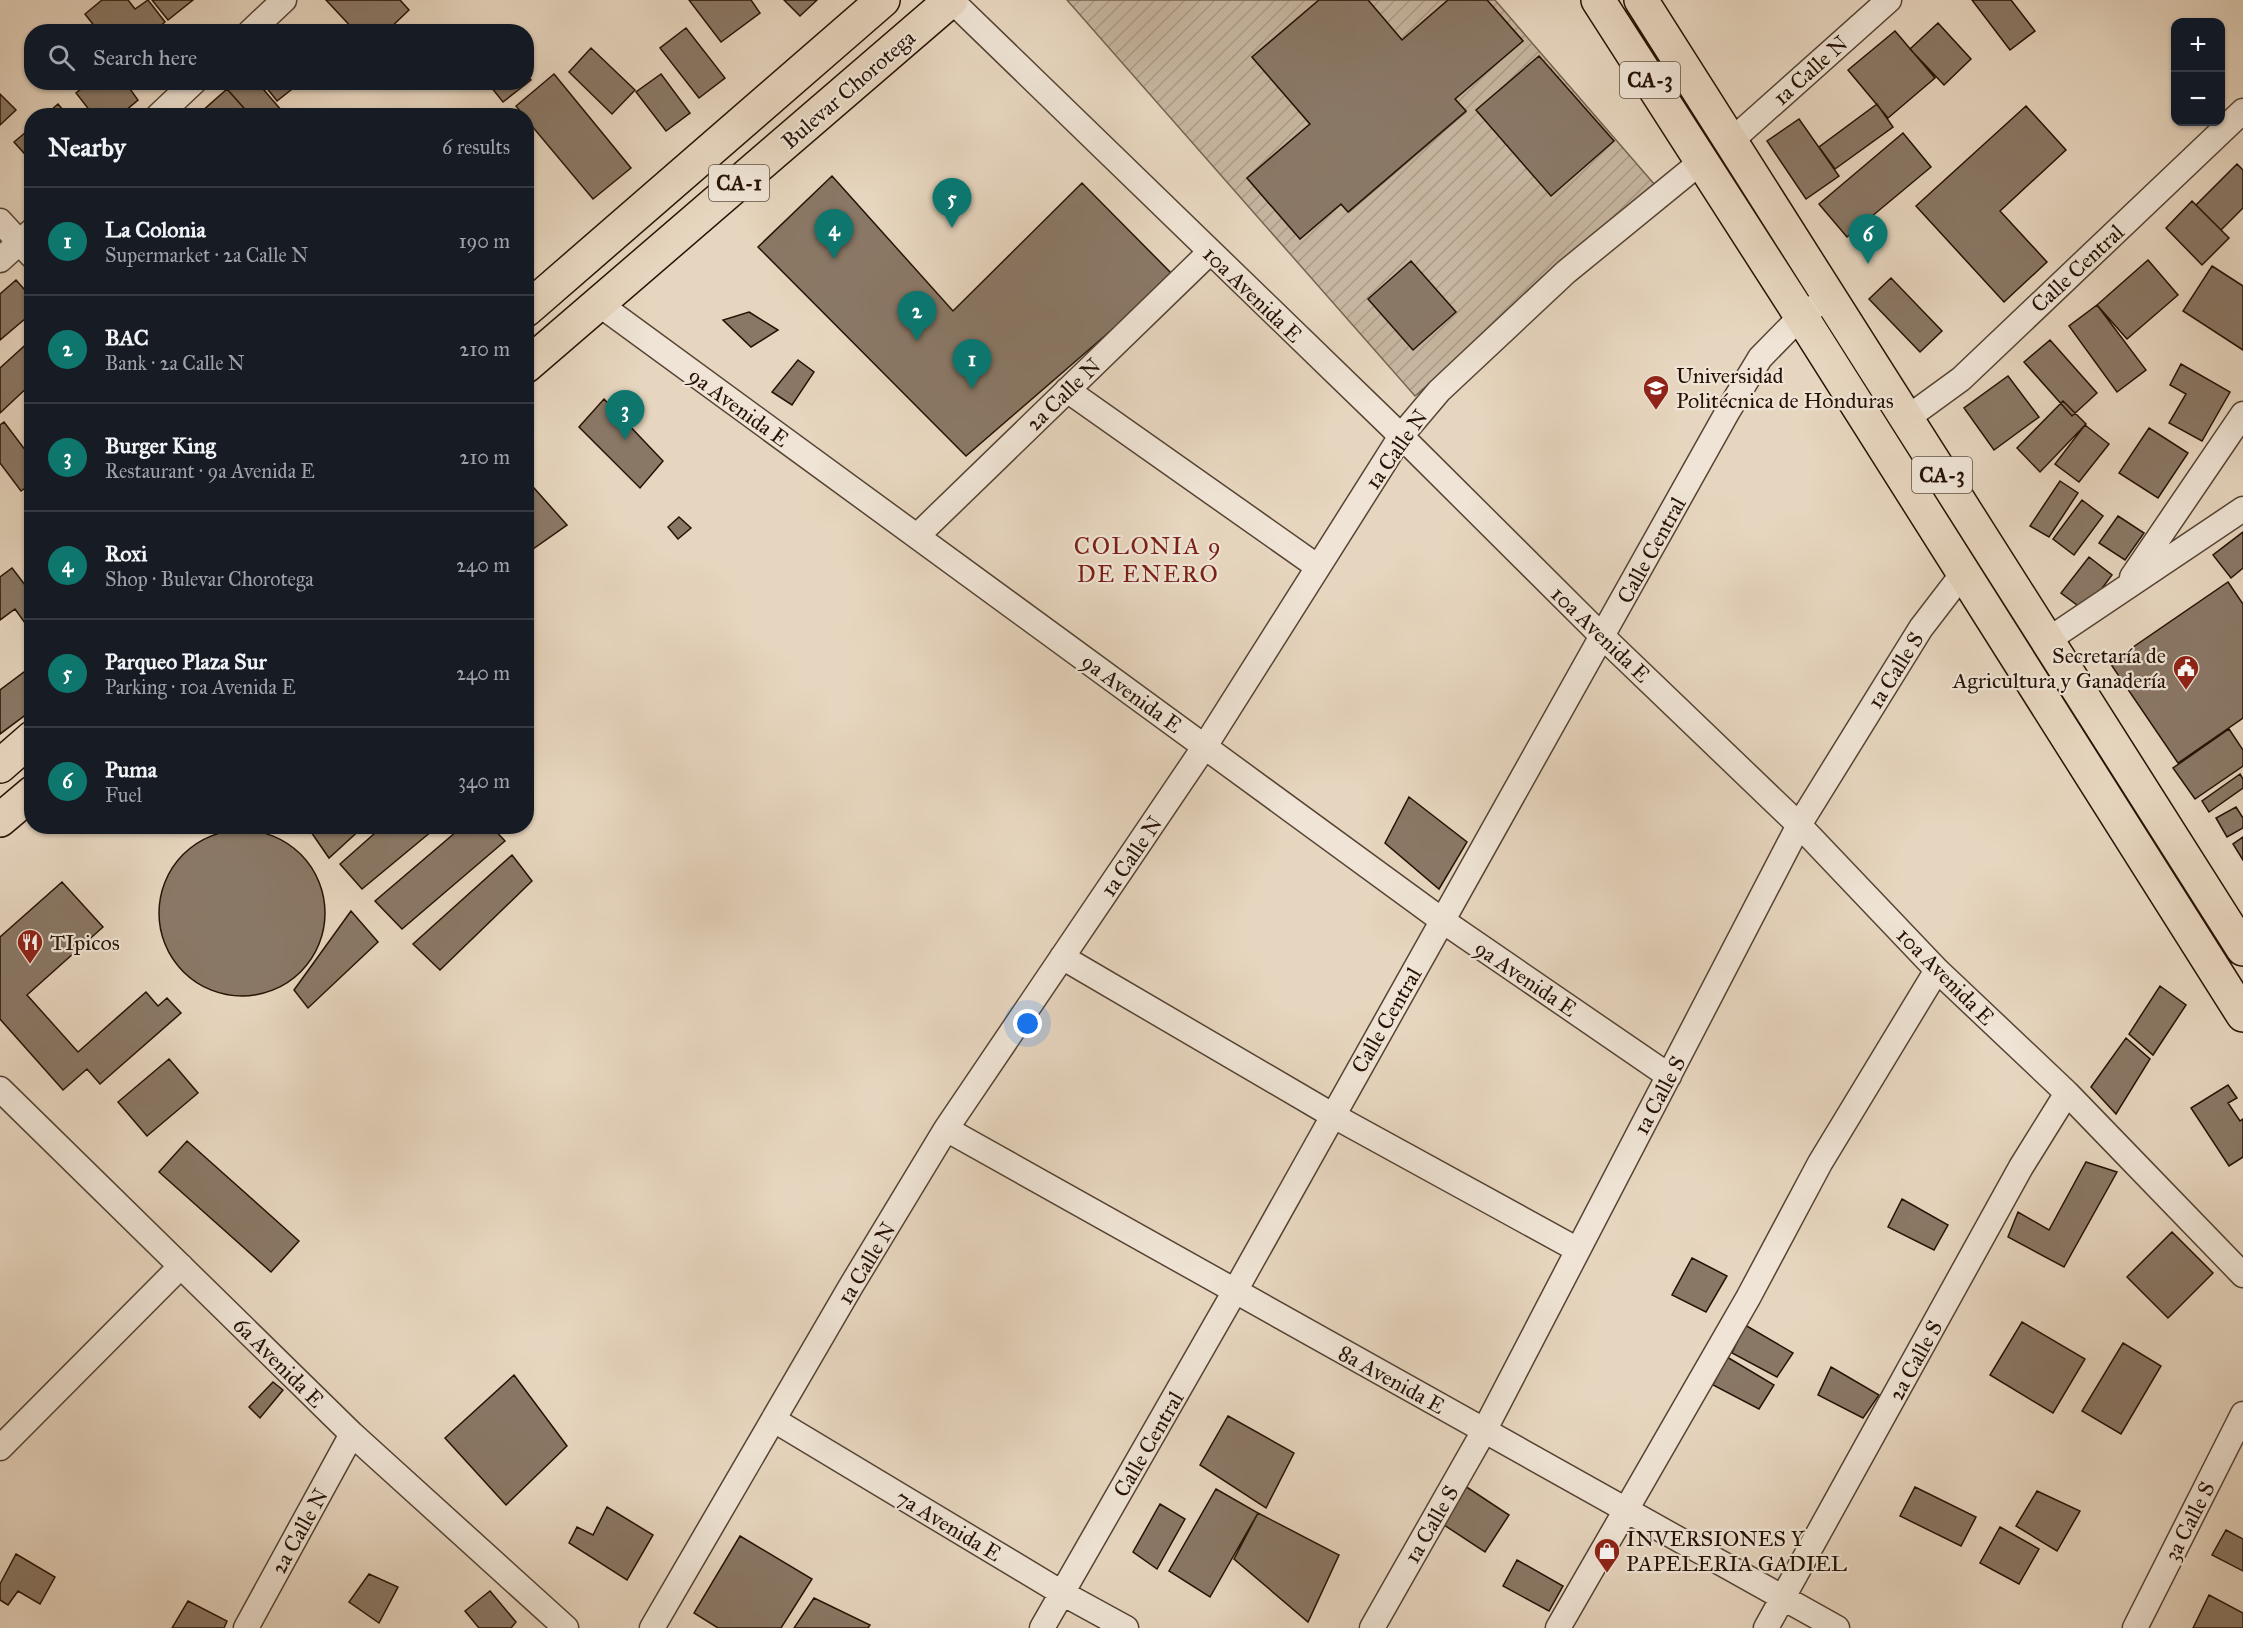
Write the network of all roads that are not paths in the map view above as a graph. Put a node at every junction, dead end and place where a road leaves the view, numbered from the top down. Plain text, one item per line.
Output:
1 (284, 0) edge
2 (883, 0) edge
3 (951, 0) edge
4 (1598, 0) edge
5 (1641, 0) edge
6 (1889, 0) edge
7 (258, 24) edge
8 (186, 90) edge
9 (166, 108) edge
10 (2243, 111) edge
11 (1731, 141) junction
12 (1702, 161) junction
13 (0, 221) edge
14 (24, 241) edge
15 (24, 245) edge
16 (1210, 252) junction
17 (0, 260) edge
18 (1828, 298) junction
19 (534, 303) edge
20 (599, 304) junction
21 (1801, 316) junction
22 (534, 359) edge
23 (1067, 390) junction
24 (2243, 414) edge
25 (1906, 419) junction
26 (1401, 436) junction
27 (2243, 509) edge
28 (917, 536) junction
29 (1318, 567) junction
30 (1964, 572) junction
31 (2123, 589) junction
32 (1603, 637) junction
33 (2048, 640) junction
34 (24, 745) edge
35 (1205, 746) junction
36 (0, 766) edge
37 (1799, 825) junction
38 (1443, 921) junction
39 (2243, 949) edge
40 (1062, 957) junction
41 (1937, 970) junction
42 (2243, 1015) edge
43 (1670, 1076) junction
44 (0, 1089) edge
45 (2067, 1093) junction
46 (1332, 1115) junction
47 (946, 1129) junction
48 (1578, 1250) junction
49 (181, 1266) junction
50 (2243, 1275) edge
51 (1235, 1291) junction
52 (2243, 1414) edge
53 (774, 1420) junction
54 (1484, 1431) junction
55 (352, 1434) junction
56 (0, 1448) edge
57 (1626, 1510) junction
58 (1062, 1593) junction
59 (1783, 1598) junction
60 (246, 1628) edge
61 (566, 1628) edge
62 (652, 1628) edge
63 (1042, 1628) edge
64 (1126, 1628) edge
65 (1372, 1628) edge
66 (1558, 1628) edge
67 (1766, 1628) edge
68 (1837, 1628) edge
69 (2135, 1628) edge

1 - 7 street
2 - 19 highway, Bulevar Chorotega / CA-1
3 - 16 street, 10a Avenida E
3 - 20 highway, Bulevar Chorotega / CA-1
4 - 12 highway, CA-3
5 - 11 highway, CA-3
6 - 11 street, 1a Calle N
8 - 9 street
10 - 25 street, Calle Central
11 - 18 highway, CA-3
12 - 21 highway, CA-3
12 - 26 street, 1a Calle N
13 - 14 street
15 - 17 street
16 - 23 street, 2a Calle N
16 - 26 street, 10a Avenida E
18 - 21 street, Calle Central
18 - 25 highway, CA-3
20 - 22 highway, Bulevar Chorotega / CA-1
20 - 28 street, 9a Avenida E
21 - 30 highway, CA-3
21 - 32 street, Calle Central
23 - 28 street, 2a Calle N
23 - 29 street
24 - 31 street
25 - 33 highway, CA-3
26 - 29 street, 1a Calle N
26 - 32 street, 10a Avenida E
27 - 31 street
28 - 35 street, 9a Avenida E
29 - 35 street, 1a Calle N
30 - 37 street, 1a Calle S
30 - 42 highway, CA-3
31 - 33 street
32 - 37 street, 10a Avenida E
32 - 38 street, Calle Central
33 - 39 highway, CA-3
34 - 36 highway
35 - 38 street, 9a Avenida E
35 - 40 street, 1a Calle N
37 - 41 street, 10a Avenida E
37 - 43 street, 1a Calle S
38 - 43 street, 9a Avenida E
38 - 46 street, Calle Central
40 - 46 street
40 - 47 street, 1a Calle N
41 - 45 street, 10a Avenida E
41 - 57 street
43 - 48 street, 1a Calle S
44 - 49 street, 6a Avenida E
45 - 50 street, 10a Avenida E
45 - 59 street, 2a Calle S
46 - 48 street
46 - 51 street, Calle Central
47 - 51 street, 8a Avenida E
47 - 53 street, 1a Calle N
48 - 54 street, 1a Calle S
49 - 55 street, 6a Avenida E
49 - 56 street
51 - 54 street, 8a Avenida E
51 - 58 street, Calle Central
52 - 69 street, 3a Calle S
53 - 58 street, 7a Avenida E
53 - 62 street, 1a Calle N
54 - 57 street, 8a Avenida E
54 - 65 street, 1a Calle S
55 - 60 street, 2a Calle N
55 - 61 street, 6a Avenida E
57 - 59 street, 8a Avenida E
57 - 66 street
58 - 63 street, Calle Central
58 - 64 street, 7a Avenida E
59 - 67 street, 2a Calle S
59 - 68 street, 8a Avenida E

